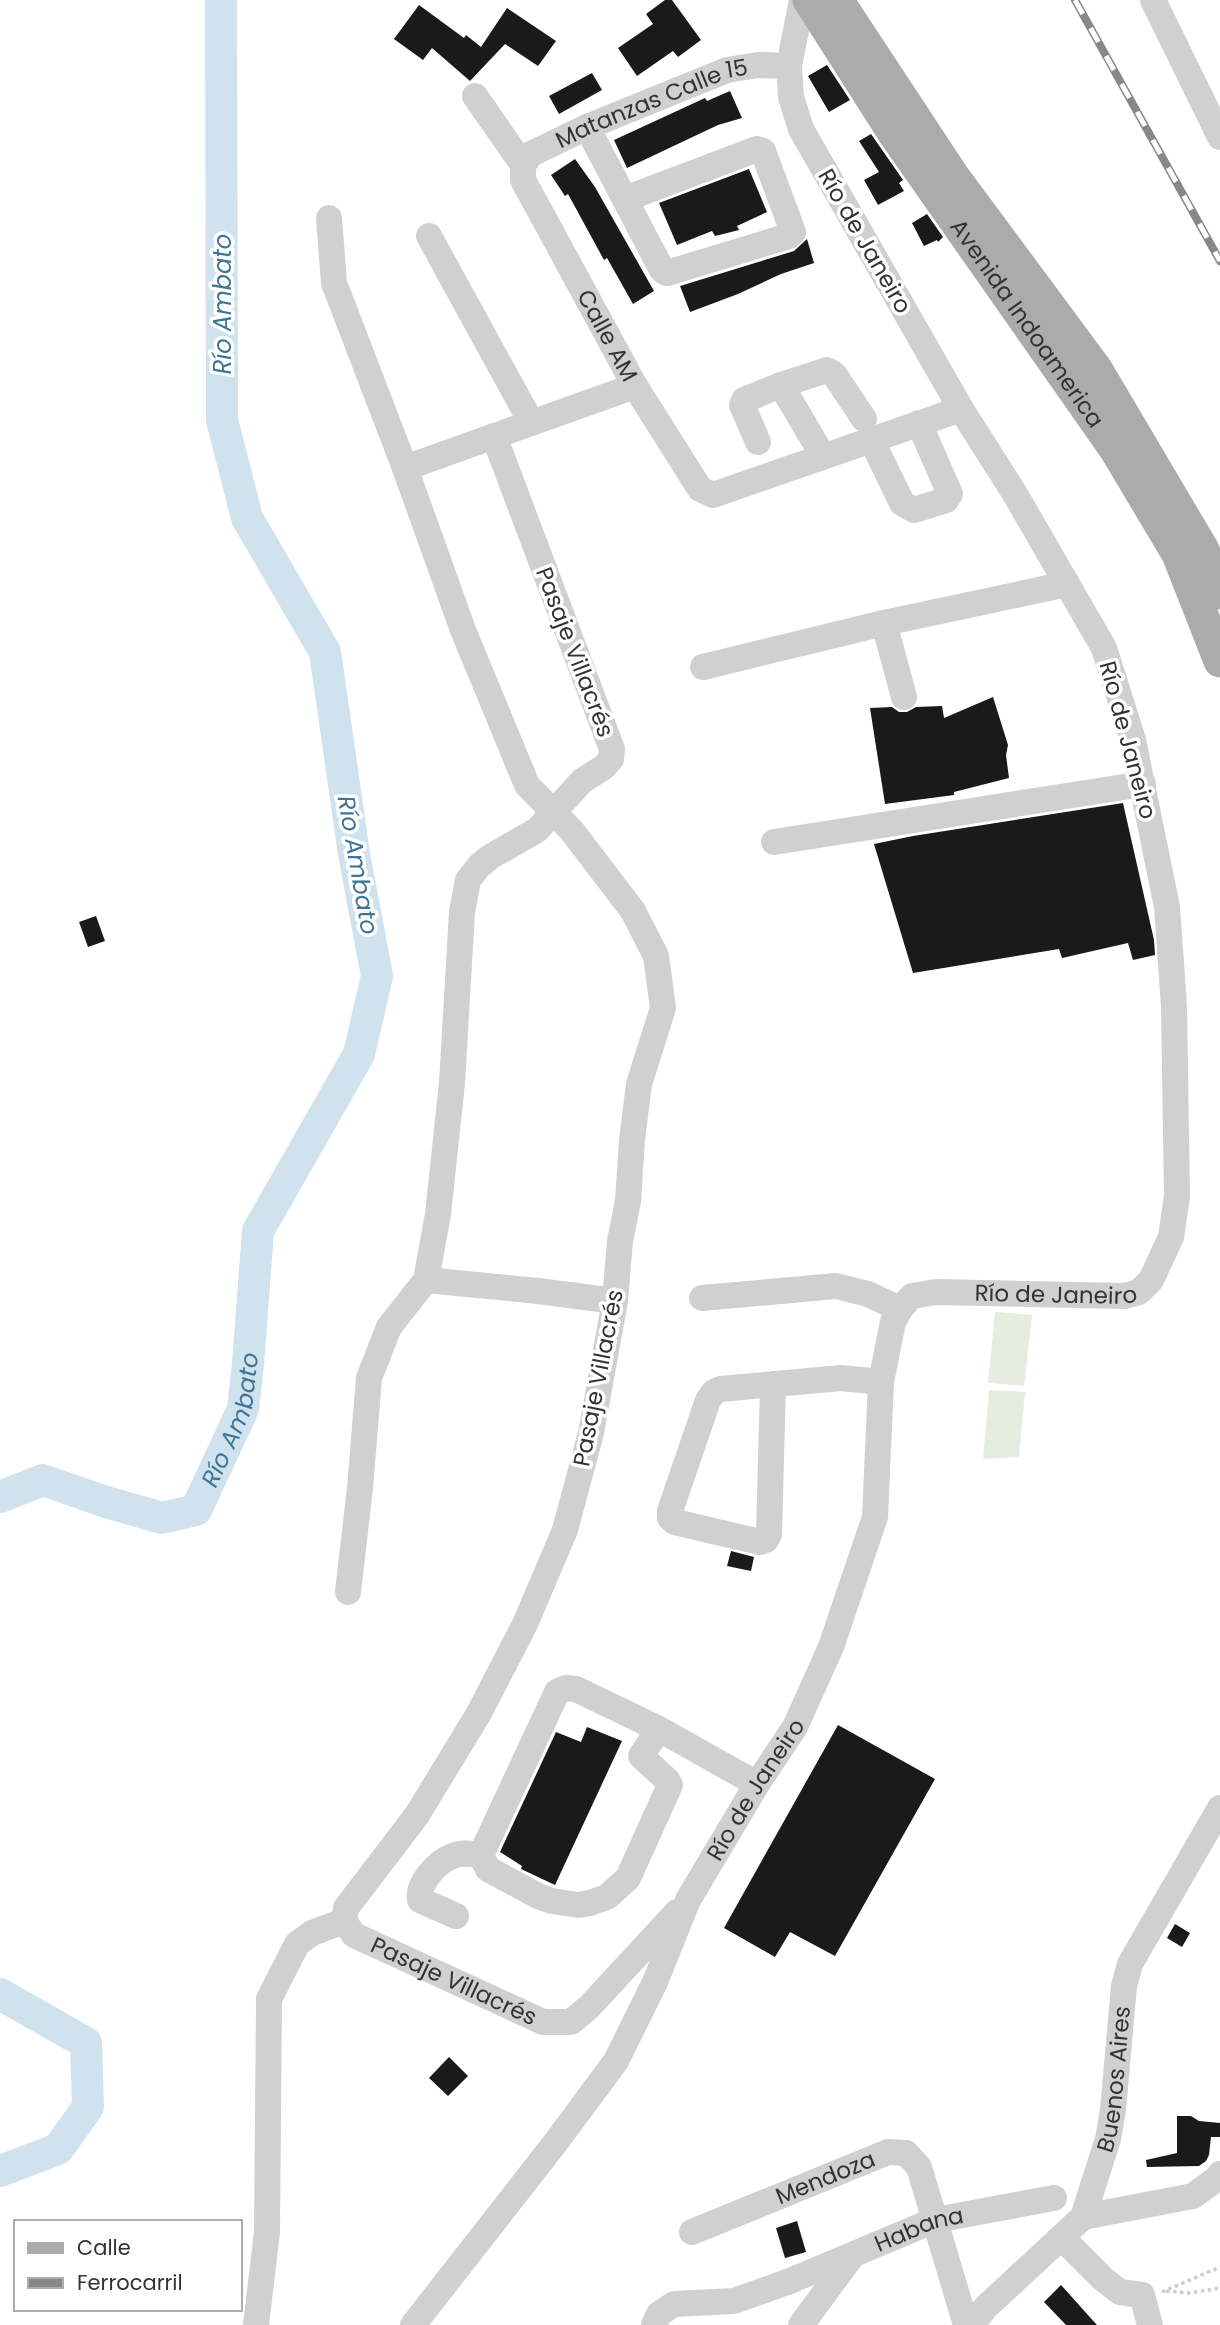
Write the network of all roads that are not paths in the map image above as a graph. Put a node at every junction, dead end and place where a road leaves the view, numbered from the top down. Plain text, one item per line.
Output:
1 (802, 0) edge
2 (809, 0) edge
3 (837, 0) edge
4 (1153, 0) edge
5 (789, 66) junction
6 (475, 96) dead end
7 (587, 127) junction
8 (1220, 137) edge
9 (523, 165) junction
10 (625, 199) junction
11 (329, 218) dead end
12 (429, 236) dead end
13 (780, 385) junction
14 (635, 386) junction
15 (961, 409) junction
16 (531, 422) junction
17 (919, 423) junction
18 (868, 429) junction
19 (494, 436) junction
20 (758, 442) dead end
21 (823, 456) junction
22 (405, 468) junction
23 (1067, 584) junction
24 (1220, 593) edge
25 (884, 623) junction
26 (1220, 661) edge
27 (703, 667) dead end
28 (904, 697) dead end
29 (1143, 784) junction
30 (555, 813) junction
31 (774, 842) dead end
32 (426, 1280) junction
33 (702, 1298) dead end
34 (615, 1301) junction
35 (900, 1309) junction
36 (881, 1382) junction
37 (773, 1384) junction
38 (348, 1592) dead end
39 (659, 1728) junction
40 (757, 1784) junction
41 (1220, 1808) edge
42 (481, 1855) junction
43 (688, 1900) junction
44 (456, 1916) dead end
45 (344, 1920) junction
46 (1220, 2174) edge
47 (1054, 2198) dead end
48 (1083, 2217) junction
49 (935, 2220) junction
50 (692, 2232) dead end
51 (1062, 2238) junction
52 (853, 2254) junction
53 (256, 2325) edge
54 (412, 2325) edge
55 (654, 2325) edge
56 (801, 2325) edge
57 (969, 2325) edge
58 (1150, 2325) edge

1 - 5 street, Río de Janeiro
2 - 26 main road, Avenida Indoamerica
3 - 24 main road, Avenida Indoamerica
4 - 8 street
5 - 7 street, Matanzas Calle 15
5 - 15 street, Río de Janeiro
6 - 9 street, Calle AM
7 - 9 street, Matanzas Calle 15
7 - 10 street
9 - 14 street, Calle AM
10 - 10 street
11 - 22 street
12 - 16 street
13 - 18 street
13 - 20 street
13 - 21 street
14 - 16 street
14 - 21 street, Calle AM
15 - 17 street
15 - 23 street, Río de Janeiro
16 - 19 street
17 - 18 street
17 - 18 street
18 - 21 street
19 - 22 street
19 - 30 street, Pasaje Villacrés
22 - 30 street
23 - 25 street
23 - 29 street, Río de Janeiro
25 - 27 street
25 - 28 street
29 - 31 street
29 - 35 street, Río de Janeiro
30 - 32 street
30 - 34 street, Pasaje Villacrés
32 - 34 street
32 - 38 street
33 - 35 street
34 - 45 street, Pasaje Villacrés
35 - 36 street, Río de Janeiro
36 - 37 street
36 - 40 street, Río de Janeiro
37 - 37 street
39 - 40 street
39 - 42 street
39 - 42 street
40 - 43 street, Río de Janeiro
41 - 48 street, Buenos Aires
42 - 44 street
43 - 45 street, Pasaje Villacrés
43 - 54 street, Río de Janeiro
45 - 53 street
46 - 48 street
47 - 49 street, Habana
48 - 51 street, Buenos Aires
49 - 50 street, Mendoza
49 - 52 street, Habana
49 - 57 street, Mendoza
51 - 57 street, Buenos Aires
51 - 58 street
52 - 55 street, Habana
52 - 56 street

